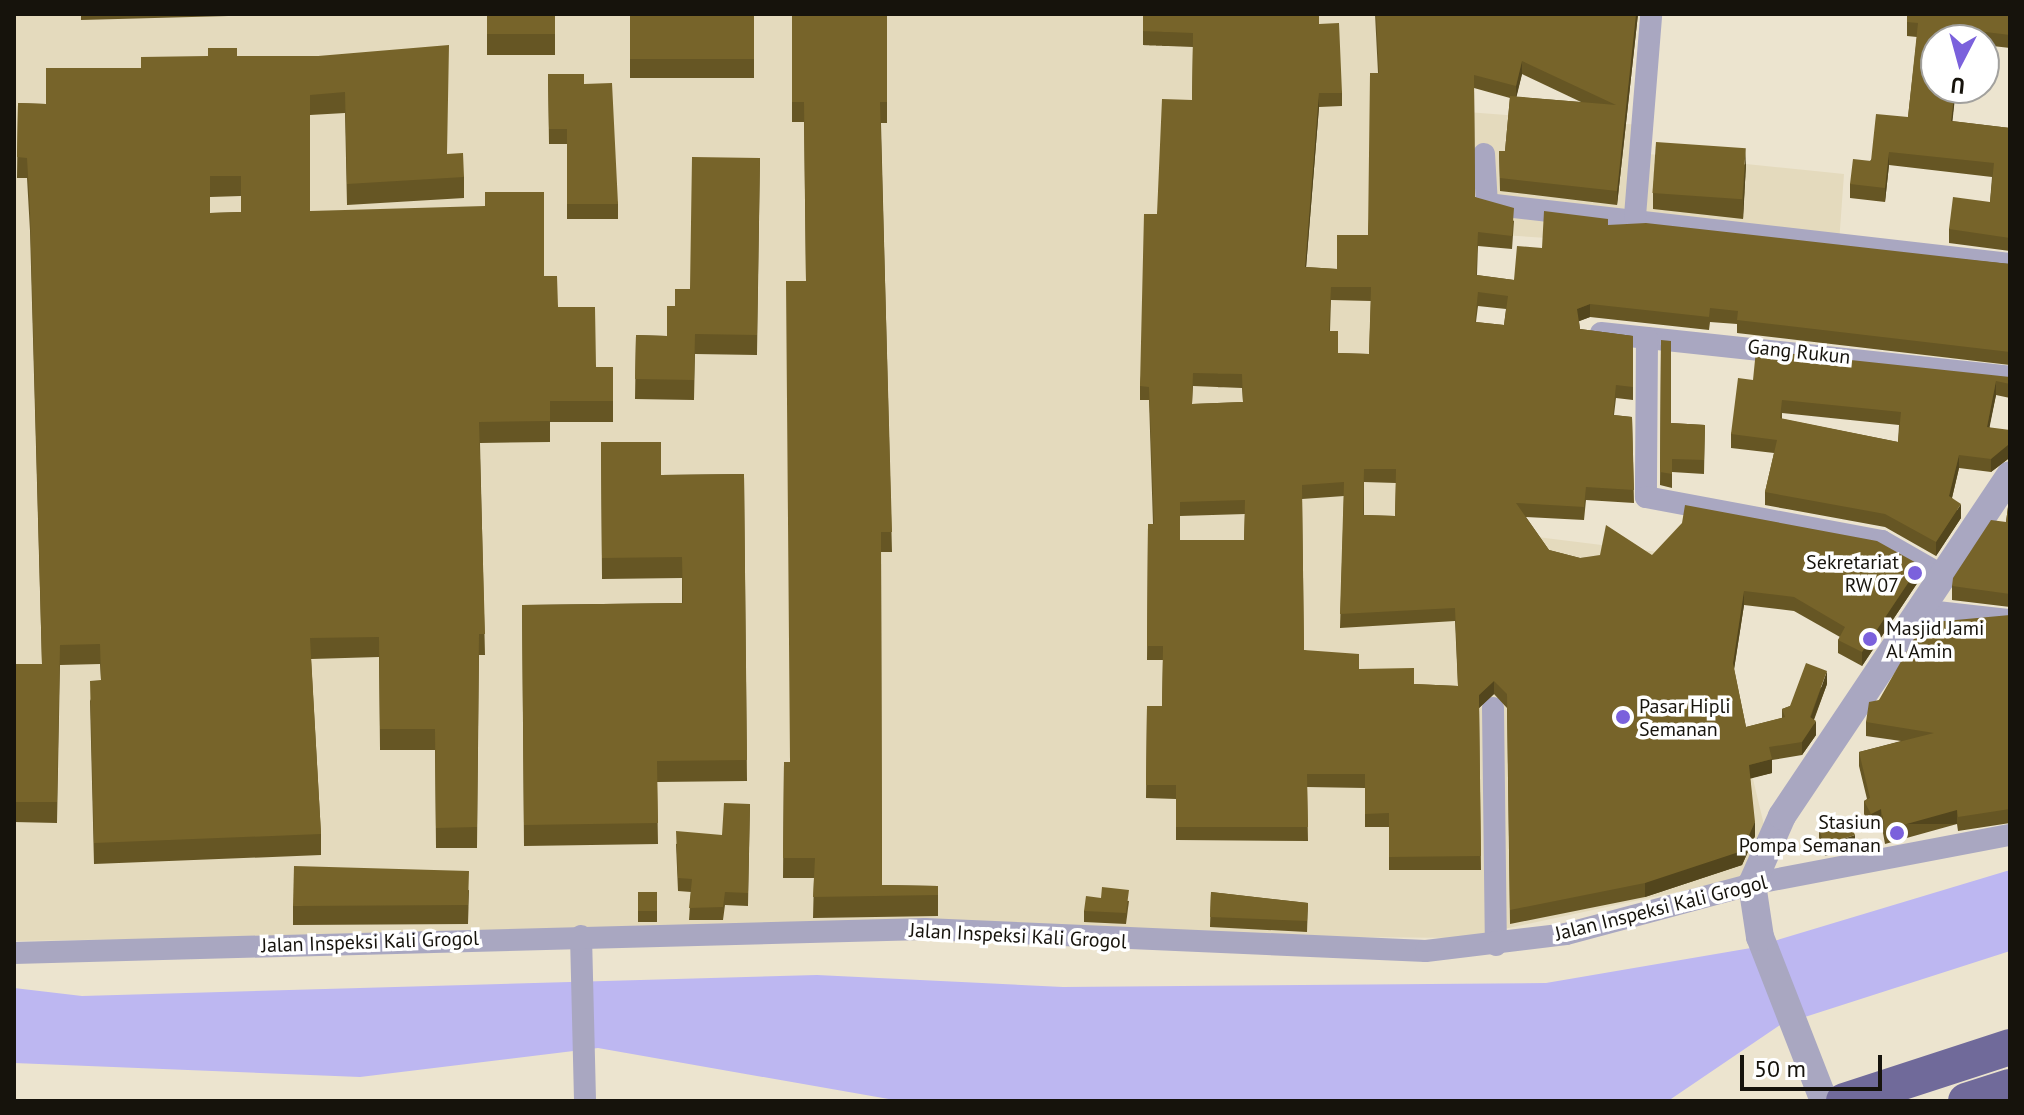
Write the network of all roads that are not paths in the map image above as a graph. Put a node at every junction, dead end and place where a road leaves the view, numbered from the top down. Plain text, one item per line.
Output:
1 (1651, 16) dead end
2 (1484, 154) dead end
3 (1635, 216) junction
4 (2010, 264) edge
5 (1588, 331) edge
6 (1647, 338) junction
7 (2010, 377) edge
8 (2010, 475) edge
9 (1943, 576) junction
10 (1919, 610) junction
11 (2010, 620) edge
12 (1493, 708) dead end
13 (2010, 835) edge
14 (1752, 884) junction
15 (581, 941) junction
16 (1496, 945) junction
17 (14, 953) edge
18 (2010, 1047) edge
19 (2010, 1087) edge
20 (585, 1101) edge
21 (1824, 1101) edge
22 (1844, 1101) edge
23 (1966, 1101) edge

1 - 3 street
2 - 3 street
3 - 4 street
5 - 6 street, Gang Rukun
6 - 7 street, Gang Rukun
6 - 9 street
8 - 9 street
9 - 10 street
10 - 11 street
10 - 14 street
12 - 16 street
13 - 14 street, Jalan Inspeksi Kali Grogol
14 - 16 street, Jalan Inspeksi Kali Grogol
14 - 21 street
15 - 16 street, Jalan Inspeksi Kali Grogol
15 - 17 street, Jalan Inspeksi Kali Grogol
15 - 20 street
18 - 22 highway
19 - 23 highway

